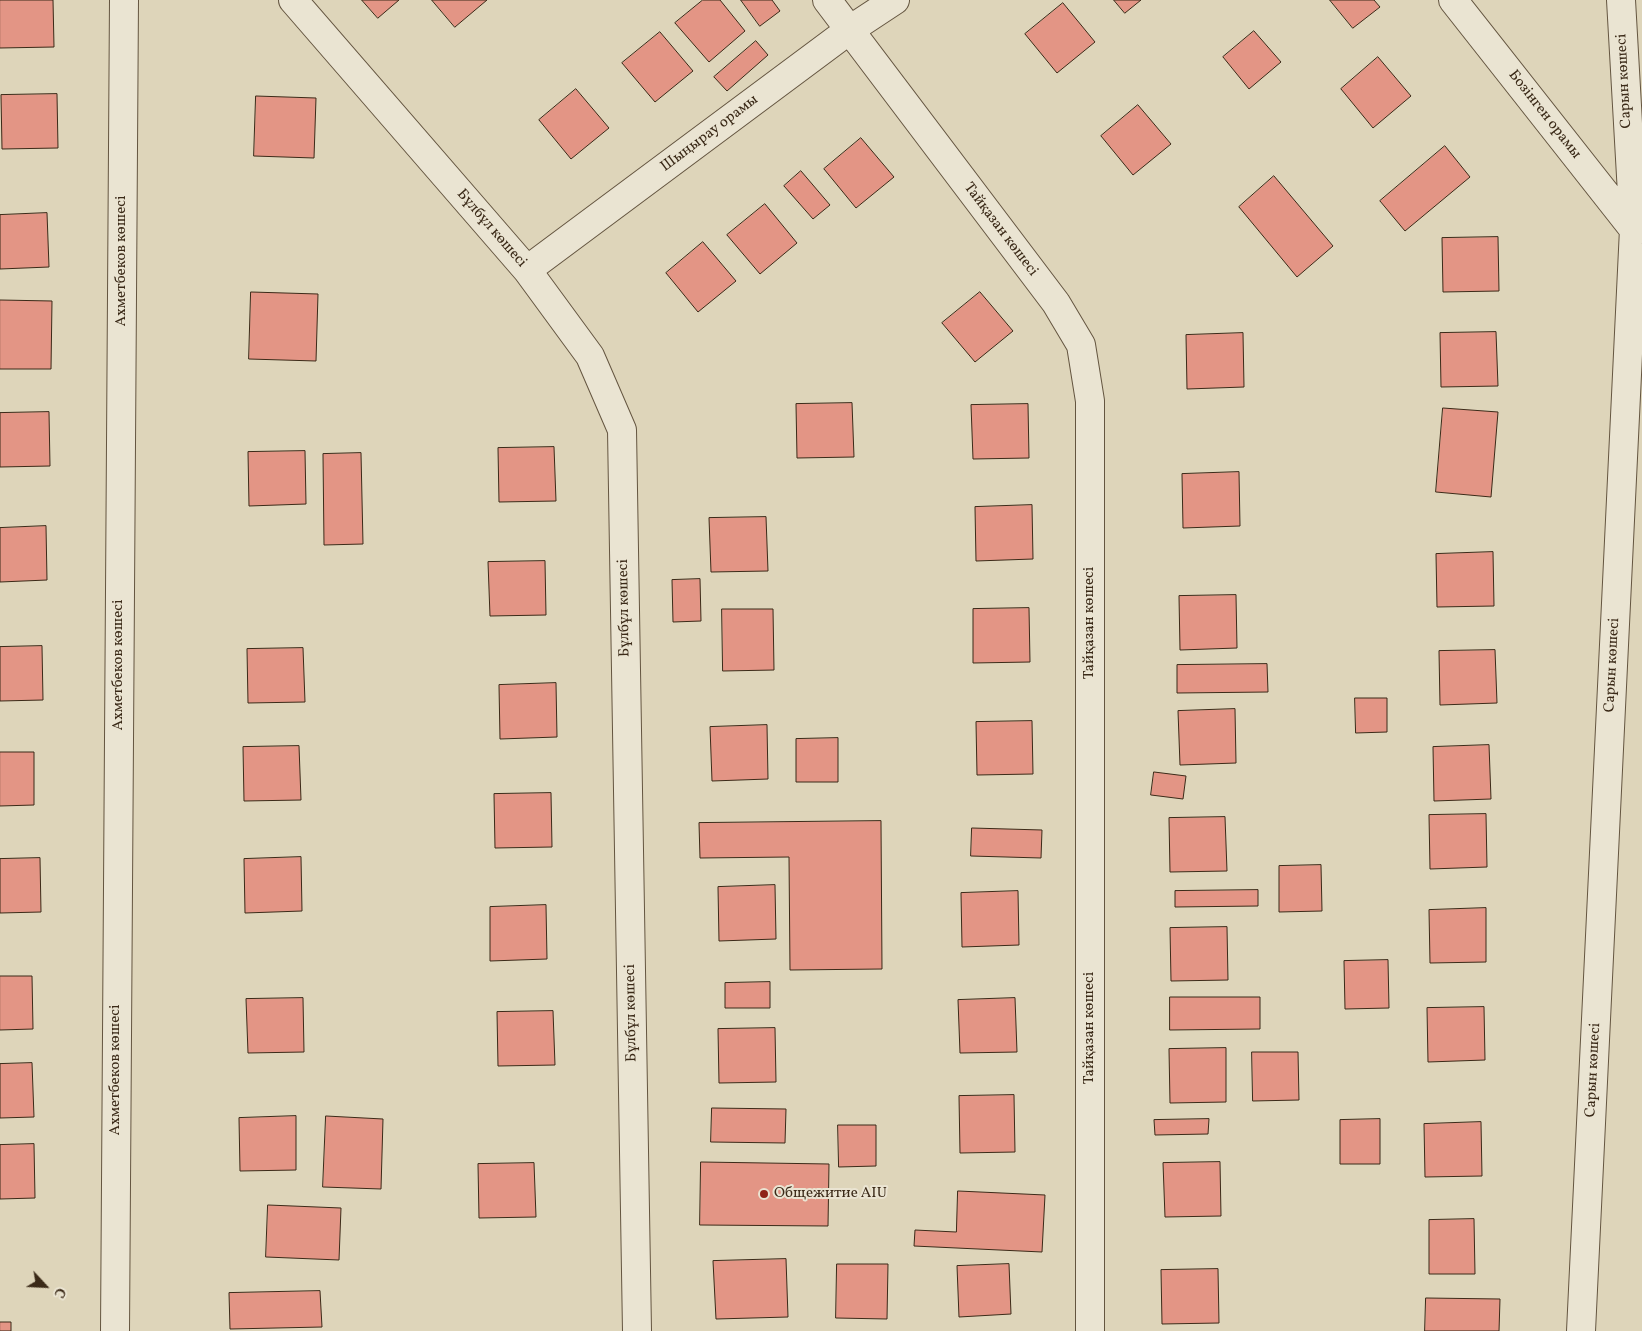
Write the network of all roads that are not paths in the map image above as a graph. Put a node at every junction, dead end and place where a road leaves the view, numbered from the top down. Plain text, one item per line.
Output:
1 (124, 0) edge
2 (293, 0) edge
3 (827, 0) edge
4 (894, 0) edge
5 (1453, 0) edge
6 (1621, 0) edge
7 (848, 31) junction
8 (1638, 235) edge
9 (527, 270) junction
10 (115, 1331) edge
11 (637, 1331) edge
12 (1090, 1331) edge
13 (1581, 1331) edge

1 - 10 street, Ахметбеков көшесі
2 - 9 street, Бұлбұл көшесі
3 - 7 street, Тайқазан көшесі
4 - 7 street, Шыңырау орамы
5 - 8 street, Бозінген орамы
6 - 8 street, Сарын көшесі
7 - 9 street, Шыңырау орамы
7 - 12 street, Тайқазан көшесі
8 - 13 street, Сарын көшесі
9 - 11 street, Бұлбұл көшесі

